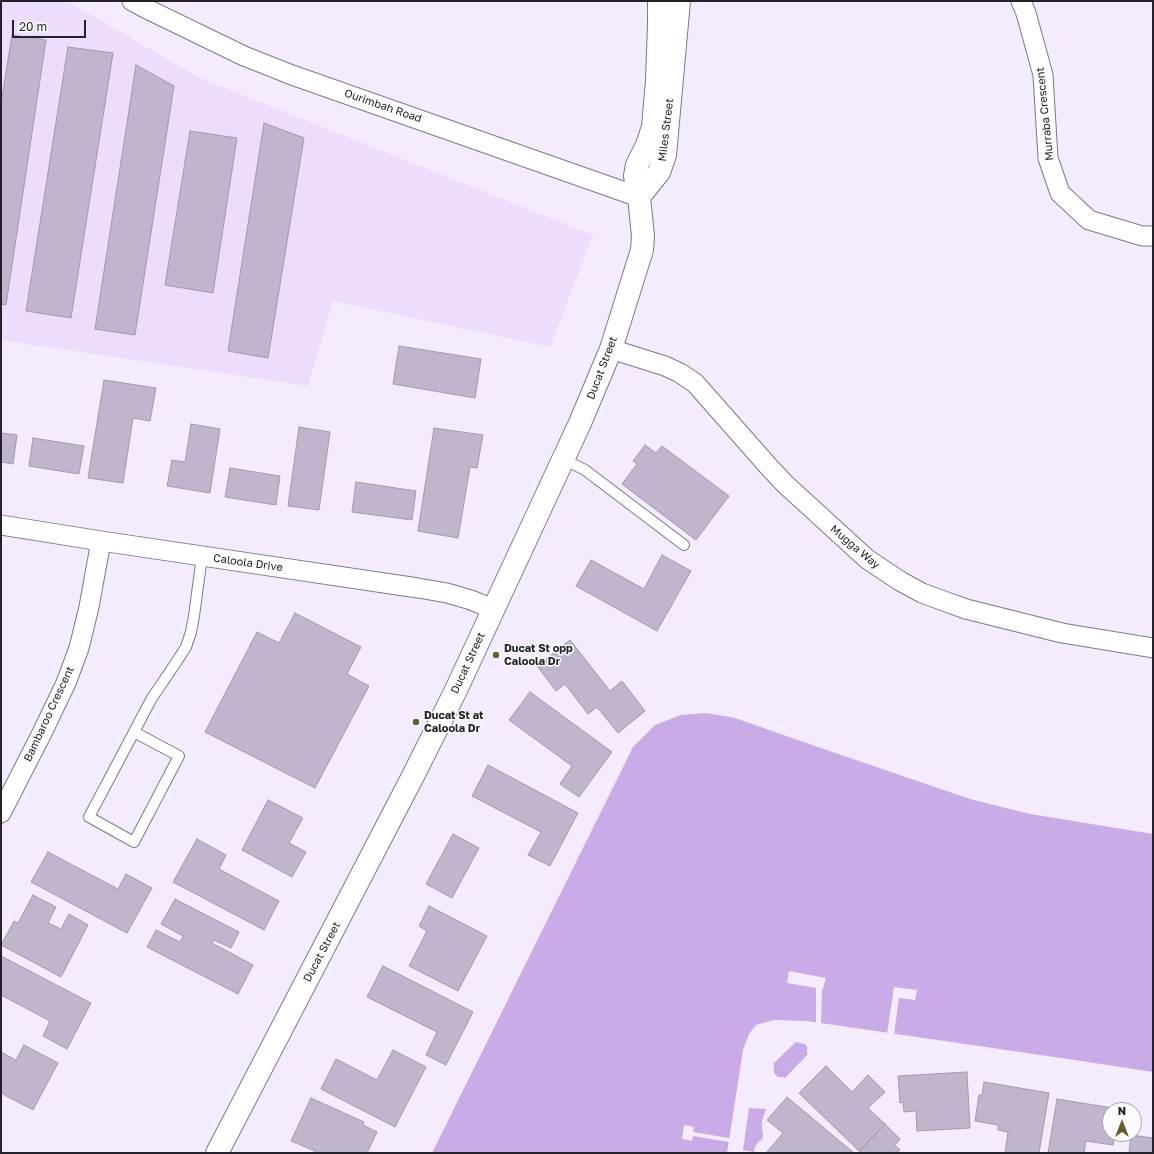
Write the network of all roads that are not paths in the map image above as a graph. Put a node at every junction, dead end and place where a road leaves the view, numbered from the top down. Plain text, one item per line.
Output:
1 (132, 1) edge
2 (659, 1) edge
3 (679, 1) edge
4 (1021, 1) edge
5 (640, 197) junction
6 (1153, 236) edge
7 (611, 349) junction
8 (563, 459) junction
9 (1, 525) edge
10 (101, 541) junction
11 (684, 545) dead end
12 (202, 556) junction
13 (493, 609) junction
14 (1153, 648) edge
15 (134, 732) junction
16 (1, 812) edge
17 (217, 1153) edge

1 - 5 street, Ourimbah Road
2 - 5 street, Miles Street
3 - 5 street, Miles Street
4 - 6 street, Murraba Crescent
5 - 7 street, Ducat Street
7 - 8 street, Ducat Street
7 - 14 street, Mugga Way
8 - 11 lane
8 - 13 street, Ducat Street
9 - 10 street, Caloola Drive
10 - 12 street, Caloola Drive
10 - 16 street, Bambaroo Crescent
12 - 13 street, Caloola Drive
12 - 15 lane
13 - 17 street, Ducat Street
15 - 15 lane

